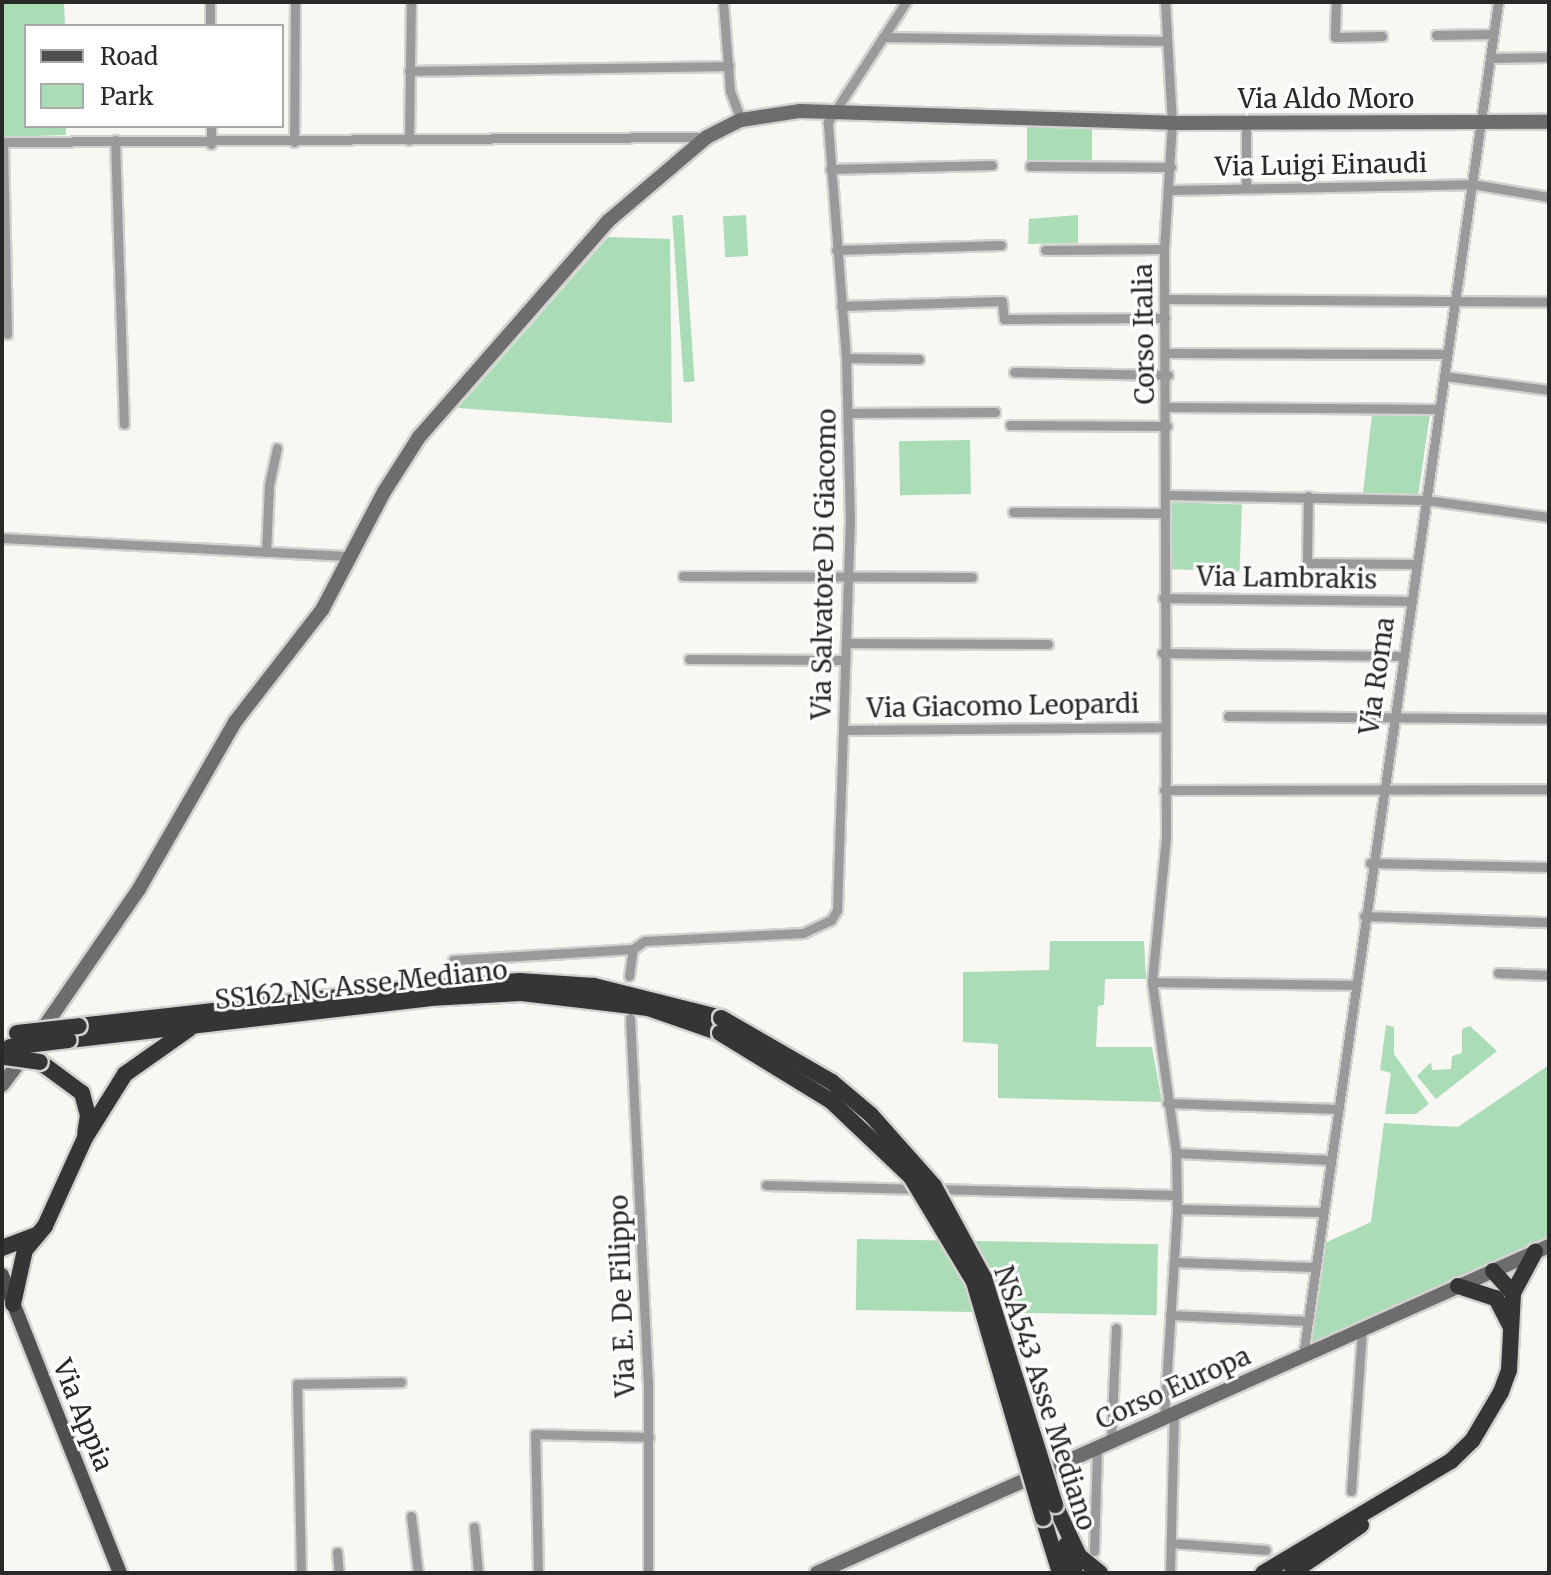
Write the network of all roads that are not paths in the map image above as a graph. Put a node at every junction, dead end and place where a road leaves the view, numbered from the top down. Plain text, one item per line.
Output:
1 (210, 2) edge
2 (295, 2) edge
3 (411, 2) edge
4 (723, 2) edge
5 (906, 2) edge
6 (1165, 2) edge
7 (1336, 2) edge
8 (1498, 2) edge
9 (210, 24) edge
10 (1493, 34) junction
11 (1436, 35) dead end
12 (1382, 36) dead end
13 (883, 37) junction
14 (1166, 41) junction
15 (1549, 57) edge
16 (1490, 58) junction
17 (729, 66) junction
18 (409, 71) junction
19 (830, 112) junction
20 (741, 120) junction
21 (1549, 122) edge
22 (1172, 123) junction
23 (1246, 123) junction
24 (1480, 124) junction
25 (211, 128) edge
26 (707, 137) junction
27 (115, 140) junction
28 (409, 140) junction
29 (2, 142) edge
30 (294, 142) junction
31 (211, 144) junction
32 (992, 165) dead end
33 (1030, 166) dead end
34 (1171, 167) junction
35 (830, 169) junction
36 (1472, 184) junction
37 (1246, 188) junction
38 (1171, 190) junction
39 (1549, 197) edge
40 (1001, 245) dead end
41 (1164, 249) junction
42 (836, 250) junction
43 (1045, 250) dead end
44 (1166, 299) junction
45 (1455, 300) junction
46 (1549, 302) edge
47 (841, 306) junction
48 (1165, 318) junction
49 (7, 334) dead end
50 (1166, 353) junction
51 (1447, 354) junction
52 (846, 358) junction
53 (919, 359) dead end
54 (1014, 372) dead end
55 (1168, 375) junction
56 (1444, 376) junction
57 (1549, 390) edge
58 (1167, 407) junction
59 (1439, 409) junction
60 (995, 412) dead end
61 (848, 413) junction
62 (124, 424) dead end
63 (1010, 425) dead end
64 (1167, 426) junction
65 (277, 448) dead end
66 (1167, 495) junction
67 (1308, 496) junction
68 (1426, 500) junction
69 (1013, 512) dead end
70 (1164, 513) junction
71 (1549, 517) edge
72 (2, 538) edge
73 (266, 552) junction
74 (348, 556) junction
75 (1416, 564) junction
76 (683, 576) dead end
77 (972, 577) dead end
78 (848, 579) junction
79 (1163, 598) junction
80 (1411, 601) junction
81 (846, 643) junction
82 (1048, 644) dead end
83 (1162, 653) junction
84 (1402, 656) junction
85 (689, 659) dead end
86 (845, 660) junction
87 (1228, 716) dead end
88 (1392, 716) junction
89 (1549, 719) edge
90 (1163, 727) junction
91 (844, 730) junction
92 (1386, 788) junction
93 (1549, 789) edge
94 (1164, 790) junction
95 (1370, 863) junction
96 (1549, 867) edge
97 (1364, 916) junction
98 (1549, 922) edge
99 (633, 949) junction
100 (453, 960) dead end
101 (1498, 973) dead end
102 (1549, 975) edge
103 (629, 976) dead end
104 (1152, 982) junction
105 (1355, 985) junction
106 (630, 1018) dead end
107 (193, 1025) junction
108 (721, 1026) junction
109 (74, 1033) junction
110 (6, 1046) edge
111 (2, 1085) edge
112 (1167, 1103) junction
113 (1338, 1109) junction
114 (85, 1138) junction
115 (1176, 1153) junction
116 (1331, 1160) junction
117 (766, 1185) dead end
118 (1176, 1195) junction
119 (1177, 1209) junction
120 (1322, 1212) junction
121 (2, 1234) edge
122 (27, 1241) junction
123 (2, 1248) edge
124 (1542, 1249) edge
125 (2, 1262) edge
126 (1174, 1262) junction
127 (1313, 1267) junction
128 (1493, 1271) junction
129 (2, 1275) edge
130 (1458, 1286) junction
131 (1513, 1293) junction
132 (1496, 1298) junction
133 (13, 1304) junction
134 (1170, 1315) junction
135 (1308, 1321) junction
136 (1511, 1327) junction
137 (1116, 1328) dead end
138 (1362, 1330) junction
139 (1303, 1356) junction
140 (401, 1382) dead end
141 (1169, 1416) junction
142 (649, 1437) junction
143 (1111, 1442) junction
144 (1097, 1448) junction
145 (1413, 1485) junction
146 (1351, 1491) dead end
147 (1055, 1505) junction
148 (411, 1516) dead end
149 (474, 1527) dead end
150 (1171, 1543) junction
151 (1266, 1550) dead end
152 (1094, 1551) dead end
153 (337, 1552) dead end
154 (1324, 1552) junction
155 (120, 1573) edge
156 (301, 1573) edge
157 (339, 1573) edge
158 (418, 1573) edge
159 (478, 1573) edge
160 (538, 1573) edge
161 (648, 1573) edge
162 (817, 1573) edge
163 (1060, 1573) edge
164 (1075, 1573) edge
165 (1100, 1573) edge
166 (1170, 1573) edge
167 (1263, 1573) edge
168 (1292, 1573) edge
169 (1309, 1573) edge

1 - 9 street
2 - 30 street
3 - 18 street
4 - 17 street
5 - 13 street
6 - 14 street, Corso Italia
7 - 12 street
8 - 10 street, Via Roma
10 - 11 street
10 - 16 street, Via Roma
13 - 14 street
13 - 19 street
14 - 22 street, Corso Italia
15 - 16 street
16 - 24 street, Via Roma
17 - 18 street
17 - 20 street
18 - 28 street
19 - 20 street, Via Aldo Moro
19 - 22 street, Via Aldo Moro
19 - 35 street, Via Salvatore Di Giacomo
20 - 26 street, Via Aldo Moro
21 - 24 street, Via Aldo Moro
22 - 23 street, Via Aldo Moro
22 - 34 street, Corso Italia
23 - 24 street, Via Aldo Moro
23 - 37 street
24 - 36 street, Via Roma
25 - 31 street
26 - 28 street
26 - 74 street, Via Aldo Moro
27 - 29 street
27 - 31 street
27 - 62 street
28 - 30 street
29 - 49 street
30 - 31 street
32 - 35 street
33 - 34 street
34 - 38 street, Corso Italia
35 - 42 street, Via Salvatore Di Giacomo
36 - 37 street, Via Luigi Einaudi
36 - 39 street, Via Luigi Einaudi
36 - 45 street, Via Roma
37 - 38 street, Via Luigi Einaudi
38 - 41 street, Corso Italia
40 - 42 street
41 - 43 street
41 - 44 street, Corso Italia
42 - 47 street, Via Salvatore Di Giacomo
44 - 45 street
44 - 48 street, Corso Italia
45 - 46 street
45 - 51 street, Via Roma
47 - 48 street
47 - 52 street, Via Salvatore Di Giacomo
48 - 50 street, Corso Italia
50 - 51 street
50 - 55 street, Corso Italia
51 - 56 street, Via Roma
52 - 53 street
52 - 61 street, Via Salvatore Di Giacomo
54 - 55 street
55 - 58 street, Corso Italia
56 - 57 street
56 - 59 street, Via Roma
58 - 59 street
58 - 64 street, Corso Italia
59 - 68 street, Via Roma
60 - 61 street
61 - 78 street, Via Salvatore Di Giacomo
63 - 64 street
64 - 66 street, Corso Italia
65 - 73 street
66 - 67 street
66 - 70 street, Corso Italia
67 - 68 street
67 - 75 street
68 - 71 street
68 - 75 street, Via Roma
69 - 70 street
70 - 79 street, Corso Italia
72 - 73 street
73 - 74 street
74 - 111 street, Via Aldo Moro
75 - 80 street, Via Roma
76 - 78 street
77 - 78 street
78 - 81 street, Via Salvatore Di Giacomo
79 - 80 street, Via Lambrakis
79 - 83 street, Corso Italia
80 - 84 street, Via Roma
81 - 82 street
81 - 86 street, Via Salvatore Di Giacomo
83 - 84 street
83 - 90 street, Corso Italia
84 - 88 street, Via Roma
85 - 86 street
86 - 91 street, Via Salvatore Di Giacomo
87 - 88 street
88 - 89 street
88 - 92 street, Via Roma
90 - 91 street, Via Giacomo Leopardi
90 - 94 street, Corso Italia
91 - 99 street, Via Salvatore Di Giacomo
92 - 93 street
92 - 94 street
92 - 95 street, Via Roma
94 - 104 street, Corso Italia
95 - 96 street
95 - 97 street, Via Roma
97 - 98 street
97 - 105 street, Via Roma
99 - 100 street, Via Salvatore Di Giacomo
99 - 103 street
101 - 102 street
104 - 105 street
104 - 112 street, Corso Italia
105 - 113 street, Via Roma
106 - 142 street, Via E. De Filippo
107 - 108 highway, SS162 NC Asse Mediano
107 - 109 highway, SS162 NC Asse Mediano
107 - 114 highway
108 - 109 highway
108 - 147 highway, NSA543 Asse Mediano, bridge
108 - 163 highway, NSA543 Asse Mediano, bridge
109 - 110 highway, SS162 NC Asse Mediano, bridge
110 - 114 highway, bridge
112 - 113 street
112 - 115 street, Corso Italia
113 - 116 street, Via Roma
114 - 122 highway
115 - 116 street
115 - 118 street, Corso Italia
116 - 120 street, Via Roma
117 - 118 street
118 - 119 street, Corso Italia
119 - 120 street
119 - 126 street, Corso Italia
120 - 127 street, Via Roma
121 - 122 highway
122 - 123 highway
122 - 125 highway
122 - 133 highway
124 - 128 street, Corso Europa
124 - 131 highway
126 - 127 street
126 - 134 street, Corso Italia
127 - 135 street, Via Roma
128 - 130 street, Corso Europa
128 - 131 highway
128 - 132 highway
129 - 133 main road, Via Appia
130 - 132 highway
130 - 138 street, Corso Europa
131 - 136 highway
132 - 136 highway
133 - 155 main road, Via Appia
134 - 135 street
134 - 141 street, Corso Italia
135 - 139 street, Via Roma
136 - 145 highway
137 - 143 street
138 - 139 street, Corso Europa
138 - 146 street
139 - 141 street, Corso Europa
140 - 156 street
141 - 143 street, Corso Europa
141 - 150 street, Corso Italia
142 - 160 street
142 - 161 street, Via E. De Filippo
143 - 144 street, Corso Europa
144 - 152 street
144 - 162 street, Corso Europa
145 - 154 highway
145 - 167 highway
147 - 164 highway, NSA543 Asse Mediano
147 - 165 highway
148 - 158 street
149 - 159 street
150 - 151 street
150 - 166 street, Corso Italia
153 - 157 street
154 - 168 highway
154 - 169 highway

